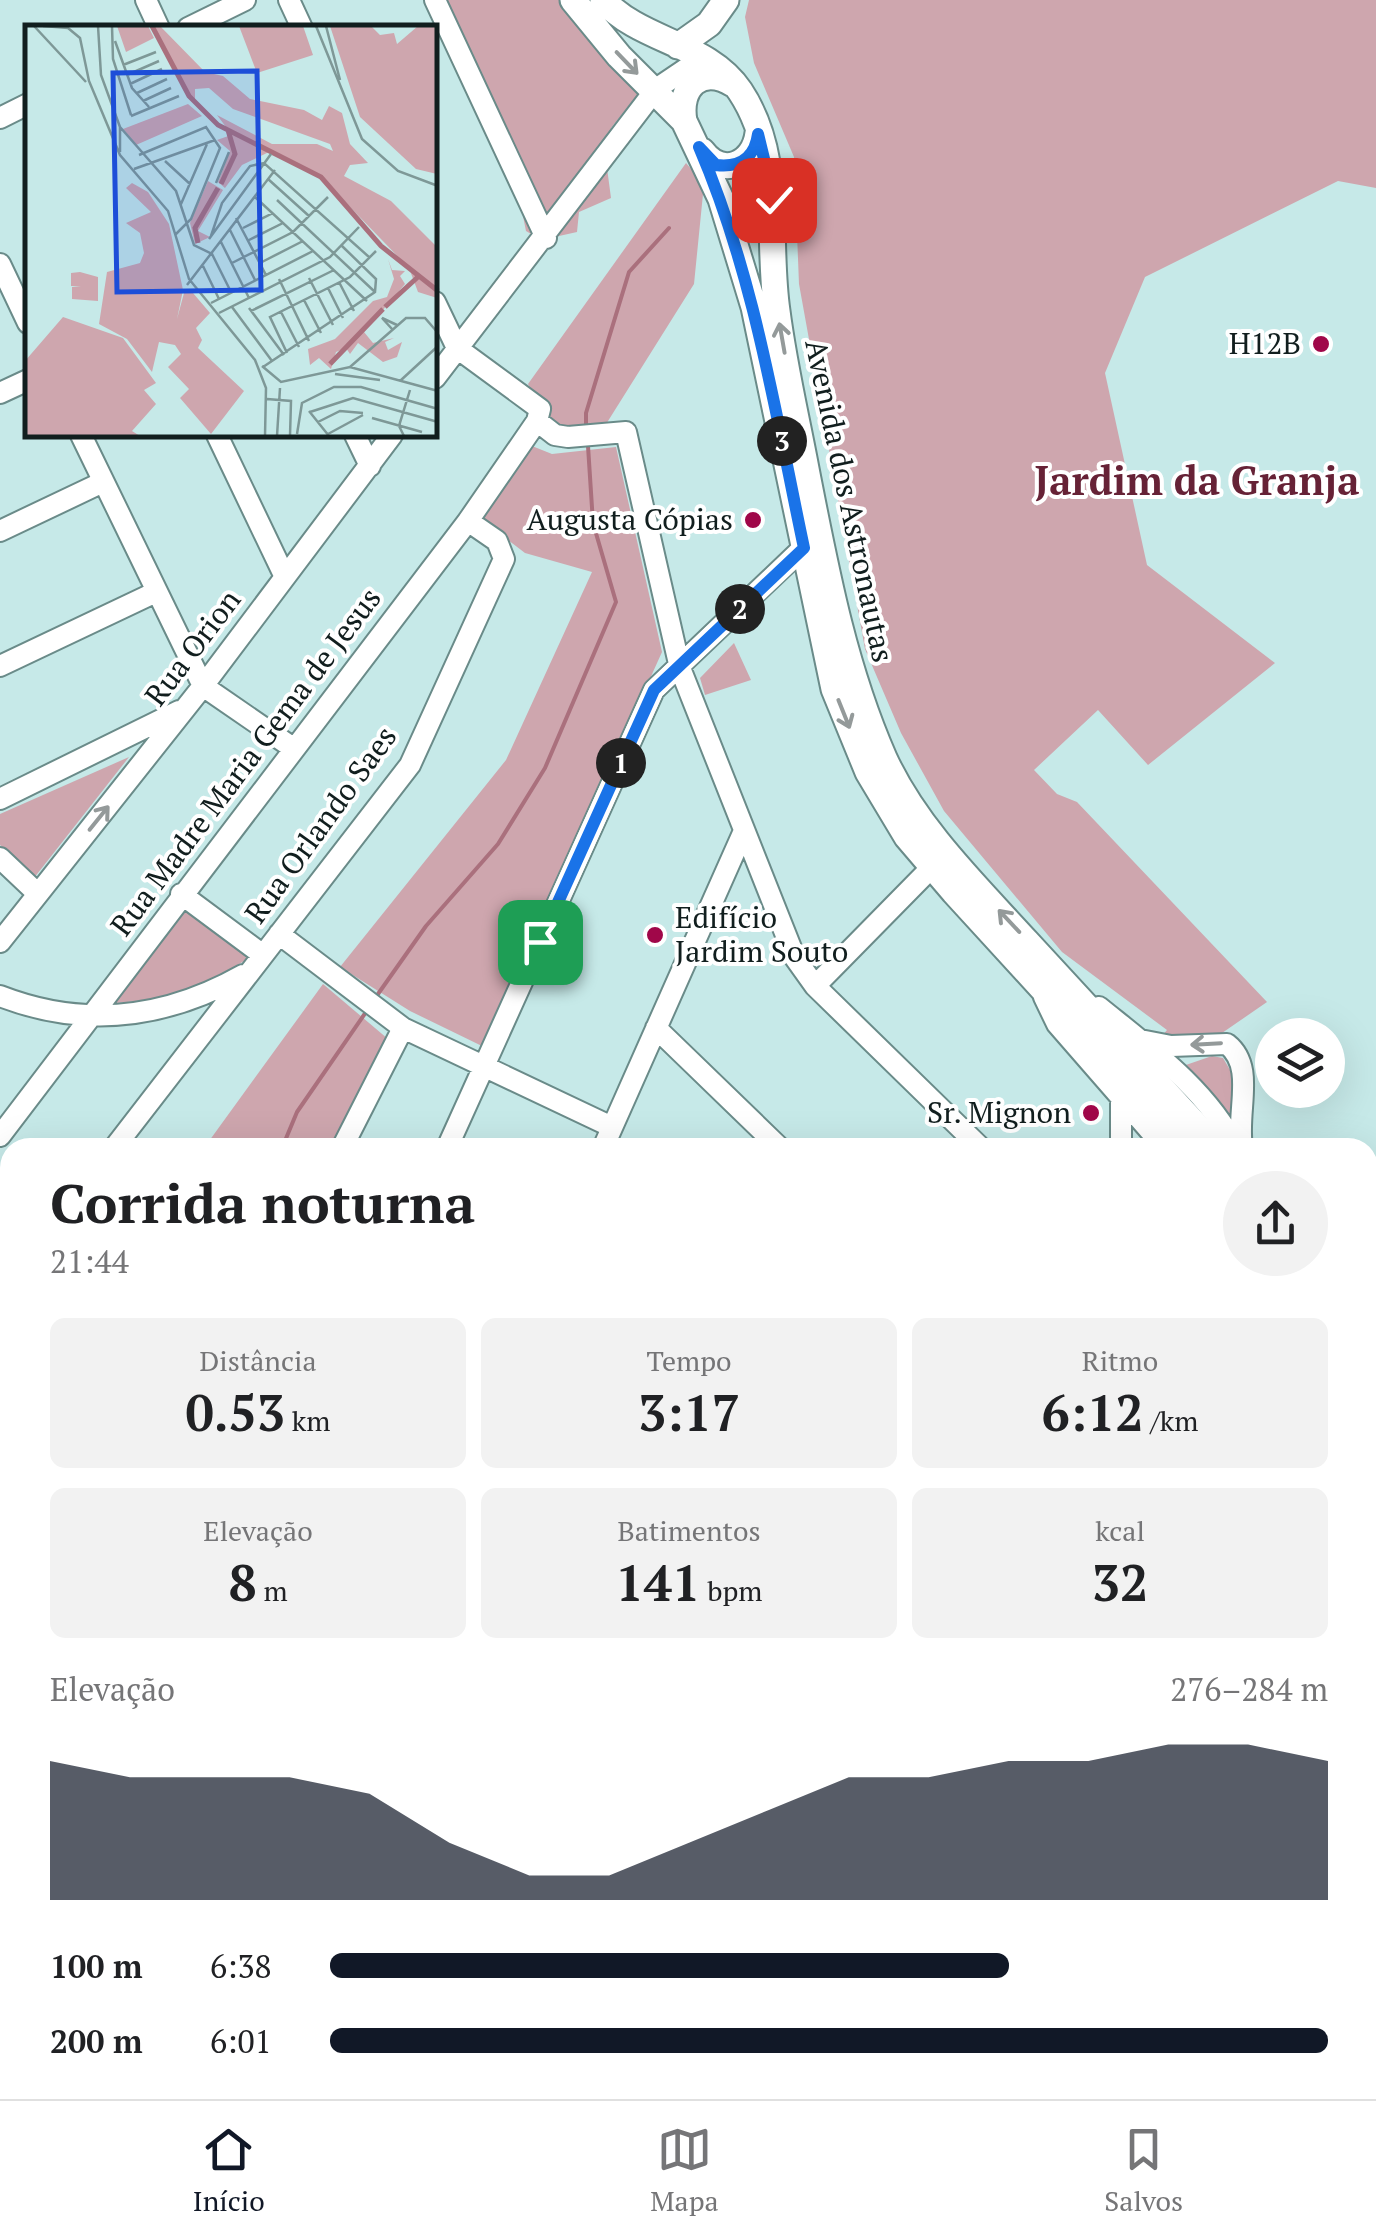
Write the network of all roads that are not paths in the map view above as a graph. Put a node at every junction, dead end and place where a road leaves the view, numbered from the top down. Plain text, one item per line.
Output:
1 (146, 0) edge
2 (245, 0) edge
3 (289, 0) edge
4 (435, 0) edge
5 (573, 0) edge
6 (603, 0) edge
7 (726, 0) edge
8 (158, 25) edge
9 (194, 25) edge
10 (301, 25) edge
11 (678, 46) junction
12 (702, 58) junction
13 (737, 87) junction
14 (656, 89) junction
15 (25, 106) edge
16 (0, 118) edge
17 (684, 121) junction
18 (758, 134) junction
19 (699, 147) junction
20 (546, 238) junction
21 (0, 264) edge
22 (438, 308) edge
23 (25, 317) edge
24 (457, 348) junction
25 (438, 374) edge
26 (25, 381) edge
27 (0, 393) edge
28 (537, 422) junction
29 (82, 438) edge
30 (218, 438) edge
31 (356, 438) edge
32 (390, 438) edge
33 (370, 466) junction
34 (103, 482) junction
35 (468, 520) junction
36 (0, 532) edge
37 (804, 548) junction
38 (284, 575) junction
39 (156, 592) junction
40 (0, 666) edge
41 (680, 668) junction
42 (203, 686) junction
43 (185, 708) junction
44 (140, 733) junction
45 (293, 748) junction
46 (150, 754) junction
47 (0, 798) edge
48 (743, 833) junction
49 (0, 858) edge
50 (756, 867) junction
51 (932, 867) junction
52 (716, 888) junction
53 (37, 893) junction
54 (181, 894) junction
55 (280, 934) junction
56 (0, 942) edge
57 (256, 964) junction
58 (1045, 976) junction
59 (814, 986) junction
60 (0, 996) edge
61 (187, 1003) junction
62 (91, 1017) junction
63 (403, 1028) junction
64 (656, 1028) junction
65 (204, 1034) junction
66 (1117, 1054) junction
67 (483, 1069) junction
68 (1120, 1096) junction
69 (612, 1127) junction
70 (0, 1136) edge
71 (122, 1138) edge
72 (347, 1138) edge
73 (452, 1138) edge
74 (607, 1138) edge
75 (759, 1138) edge
76 (971, 1138) edge
77 (1122, 1138) edge
78 (1156, 1138) edge
79 (1180, 1138) edge
80 (1206, 1138) edge
81 (1231, 1138) edge
82 (1239, 1138) edge

1 - 8 street
2 - 9 street
3 - 10 street
4 - 20 street
5 -> 14 main road, Avenida dos Astronautas
6 - 11 main road, Avenida dos Astronautas
7 - 11 main road
11 - 12 main road, Avenida dos Astronautas
12 - 13 main road, Avenida dos Astronautas
12 - 14 street
13 - 17 main road
13 - 18 main road, Avenida dos Astronautas
14 - 17 main road, Avenida dos Astronautas
14 - 20 street
15 - 16 street
17 - 19 main road, Avenida dos Astronautas
18 - 19 main road
58 -> 18 main road, Avenida dos Astronautas
19 - 37 main road, Avenida dos Astronautas
20 - 24 street
21 - 23 street
22 - 24 street
24 - 25 street
24 - 28 street
26 - 27 street
28 - 35 street, Rua Madre Maria Gema de Jesus
28 - 41 street
29 - 34 street
30 - 38 street
31 - 33 street
32 - 33 street, Rua Orion
33 - 38 street, Rua Orion
34 - 36 street
34 - 39 street
35 - 45 street, Rua Madre Maria Gema de Jesus
35 - 55 street, Rua Orlando Saes
37 - 41 street
37 -> 51 main road, Avenida dos Astronautas
38 - 42 street, Rua Orion
39 - 40 street
39 - 42 street
41 - 48 street
41 - 67 street
42 - 43 street, Rua Orion
42 - 45 street
43 - 44 street
43 - 46 street, Rua Orion
44 - 46 street
44 - 47 street
45 - 54 street, Rua Madre Maria Gema de Jesus
53 -> 46 street, Rua Orion
48 - 50 street
48 - 52 street
49 - 53 street
50 - 52 street
50 - 59 street
51 - 58 main road, Avenida dos Astronautas
51 - 59 street
52 - 64 street
53 - 56 street, Rua Orion
54 - 57 street
54 - 62 street, Rua Madre Maria Gema de Jesus
55 - 57 street, Rua Orlando Saes
55 - 63 street
57 - 61 street
57 - 65 street, Rua Orlando Saes
58 - 66 main road, Avenida dos Astronautas
58 - 66 street
59 - 76 street
60 - 62 street
61 - 62 street
61 - 65 street
62 - 70 street, Rua Madre Maria Gema de Jesus
63 - 67 street
63 - 72 street
64 - 69 street
64 - 75 street
65 - 71 street, Rua Orlando Saes
66 - 68 street
66 - 79 main road, Avenida dos Astronautas
66 - 80 main road, Avenida dos Astronautas
66 - 81 street
82 -> 66 street
67 - 69 street
67 - 73 street
68 - 77 street
68 - 78 street
69 - 74 street

